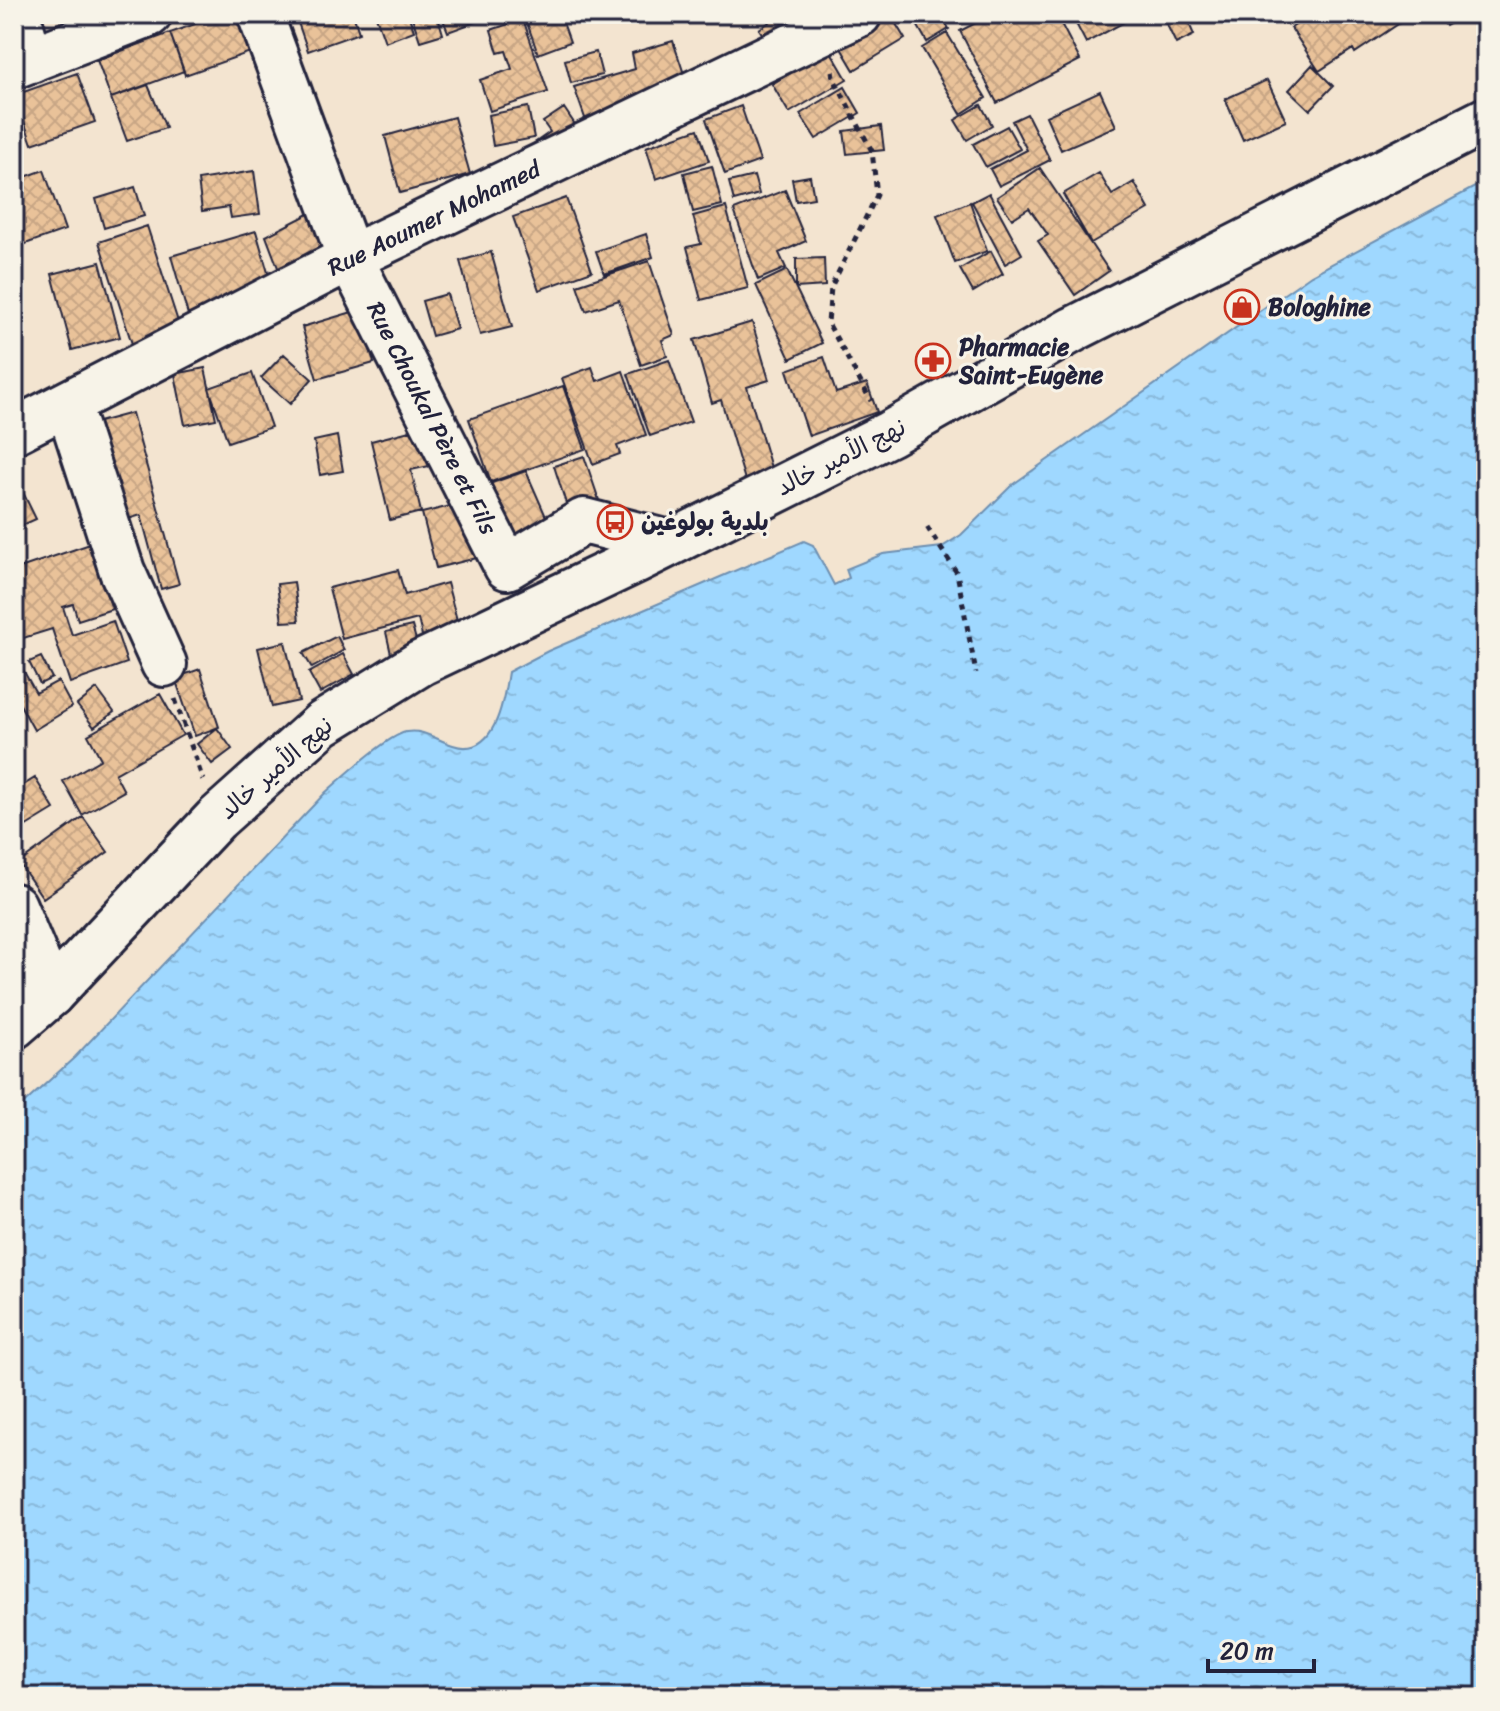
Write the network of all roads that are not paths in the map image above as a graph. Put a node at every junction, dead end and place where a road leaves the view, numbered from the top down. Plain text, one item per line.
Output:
1 (17, 14) edge
2 (149, 14) edge
3 (260, 14) edge
4 (836, 19) edge
5 (22, 63) edge
6 (1486, 120) edge
7 (350, 258) junction
8 (68, 404) junction
9 (14, 431) edge
10 (669, 543) junction
11 (164, 664) road end
12 (14, 906) edge
13 (51, 994) junction
14 (14, 1026) edge

1 - 5 street
2 - 5 street
3 - 7 street, Rue Choukal Père et Fils
4 - 7 street, Rue Aoumer Mohamed
6 - 10 street, نهج الأمير خالد
7 - 8 street, Rue Aoumer Mohamed
7 - 10 street, Rue Choukal Père et Fils
8 - 9 street, Rue Aoumer Mohamed
8 - 11 street
10 - 13 street, نهج الأمير خالد
12 - 13 street
13 - 14 street, نهج الأمير خالد

